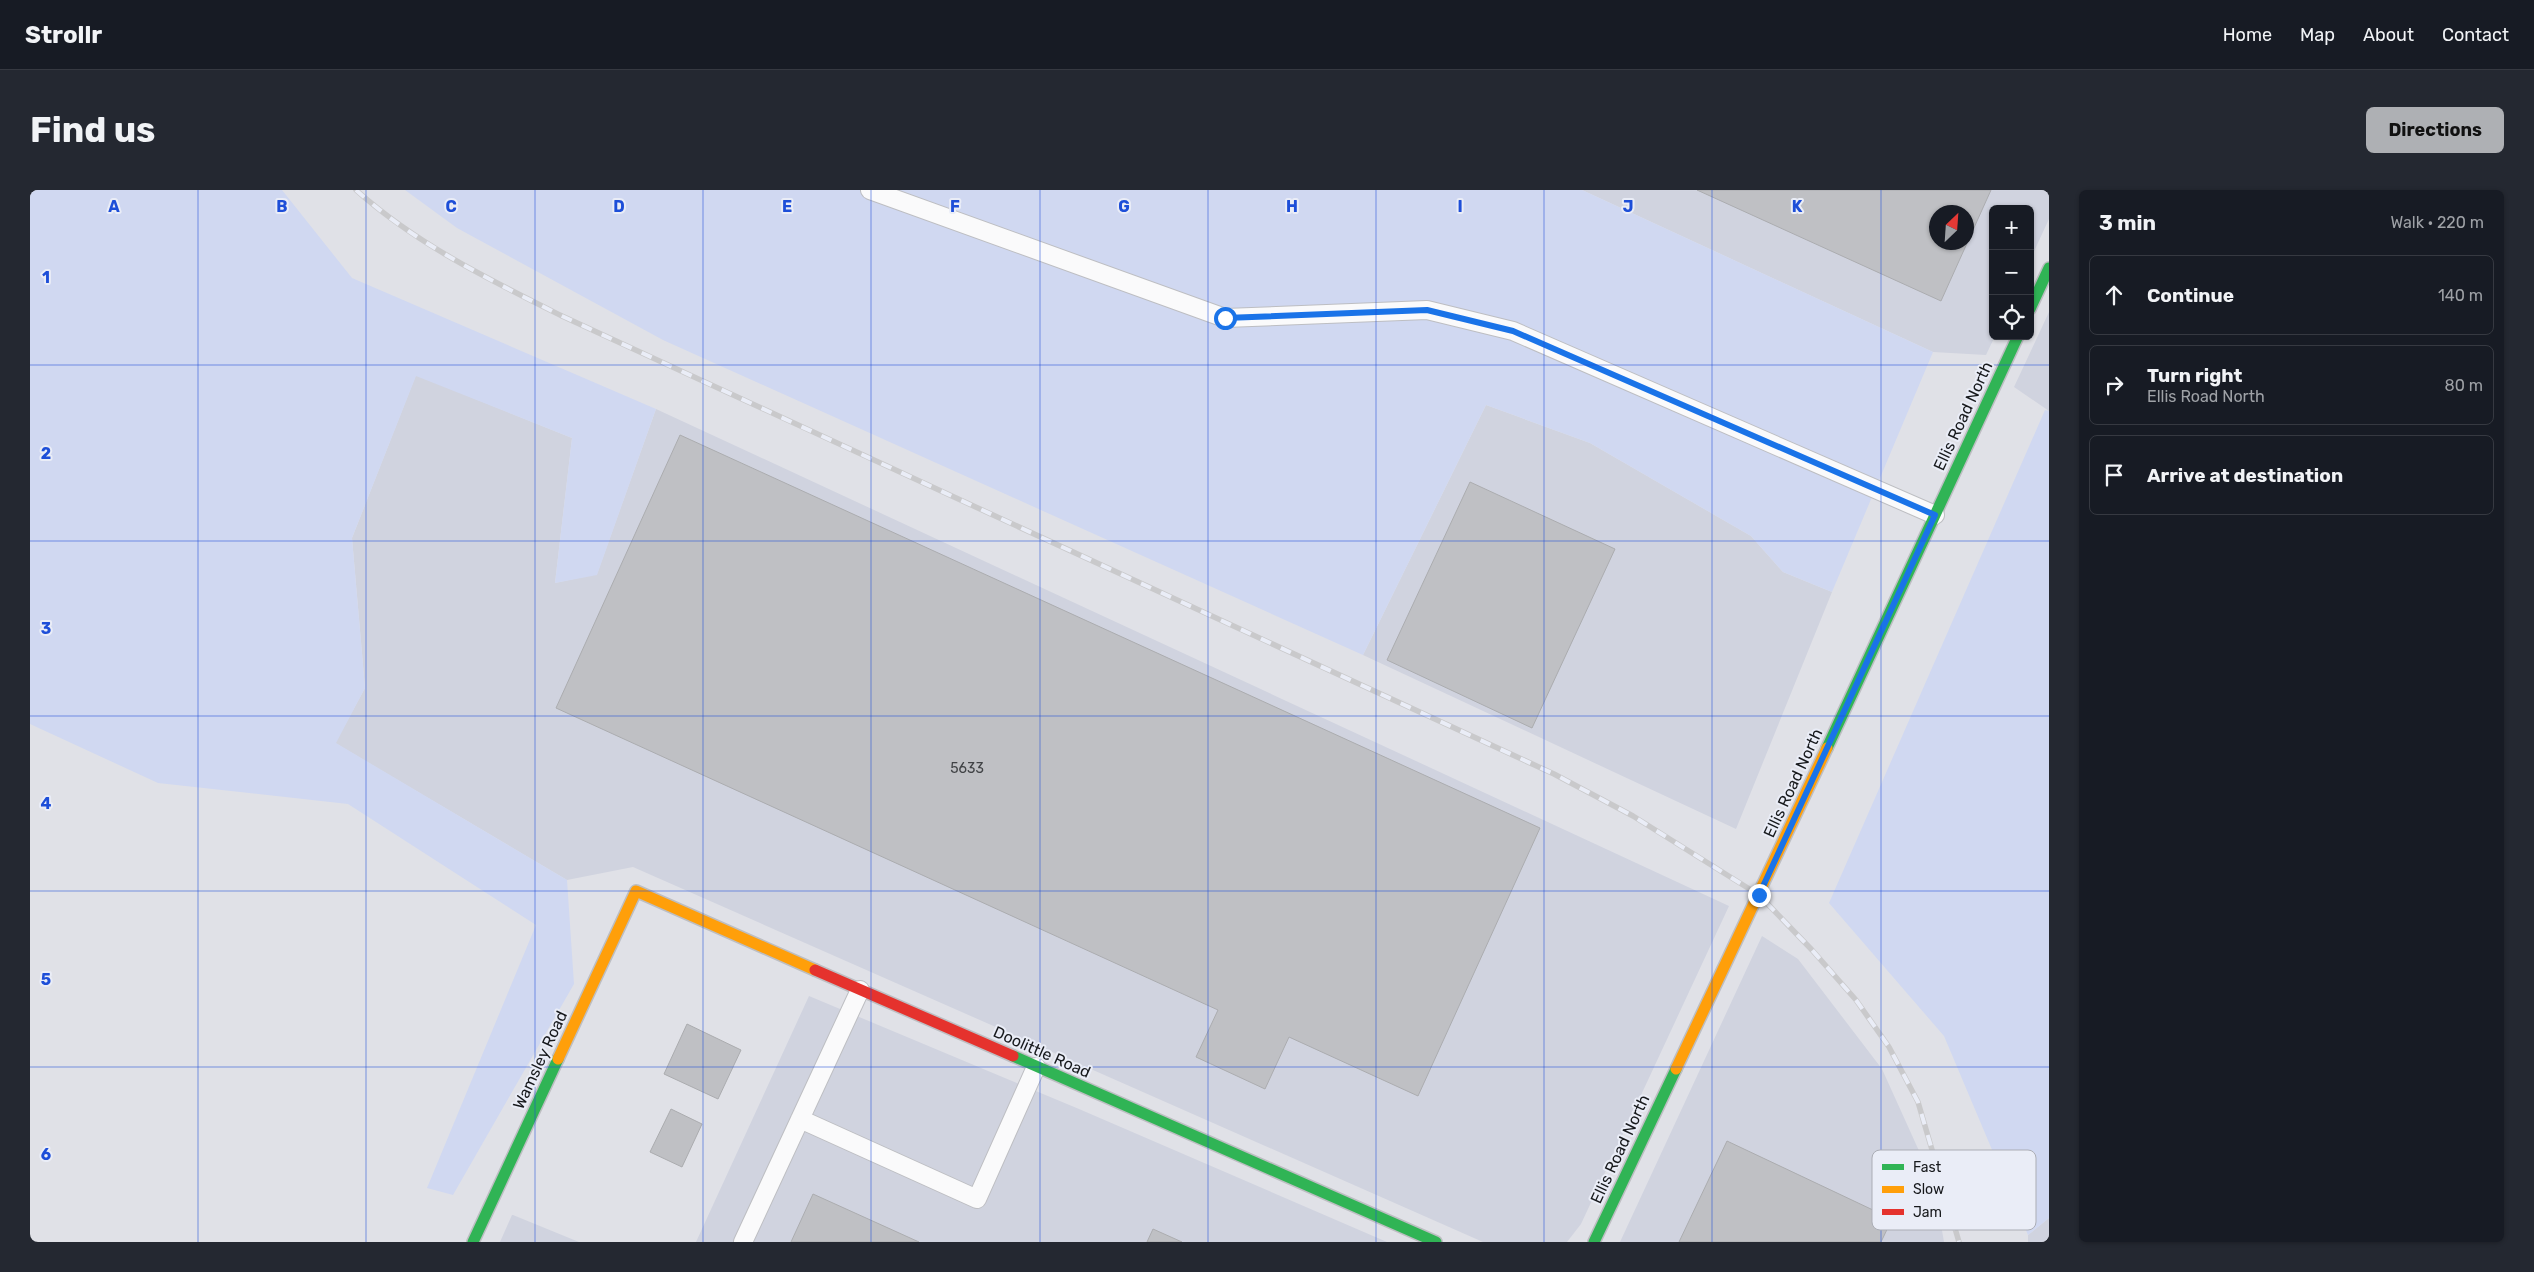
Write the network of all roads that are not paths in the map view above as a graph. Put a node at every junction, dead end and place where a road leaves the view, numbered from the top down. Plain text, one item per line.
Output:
1 (870, 190) edge
2 (2049, 268) edge
3 (2034, 300) edge
4 (2016, 340) edge
5 (1935, 515) junction
6 (636, 892) joint
7 (860, 990) junction
8 (1036, 1067) junction
9 (800, 1119) junction
10 (474, 1242) edge
11 (743, 1242) edge
12 (1436, 1242) edge
13 (1594, 1242) edge

1 - 5 lane
2 - 3 street
4 - 5 street, Ellis Road North
5 - 13 street, Ellis Road North
6 - 7 street, Doolittle Road
6 - 10 street, Wamsley Road
7 - 8 street, Doolittle Road
7 - 9 lane
8 - 9 lane
8 - 12 street, Doolittle Road
9 - 11 lane

